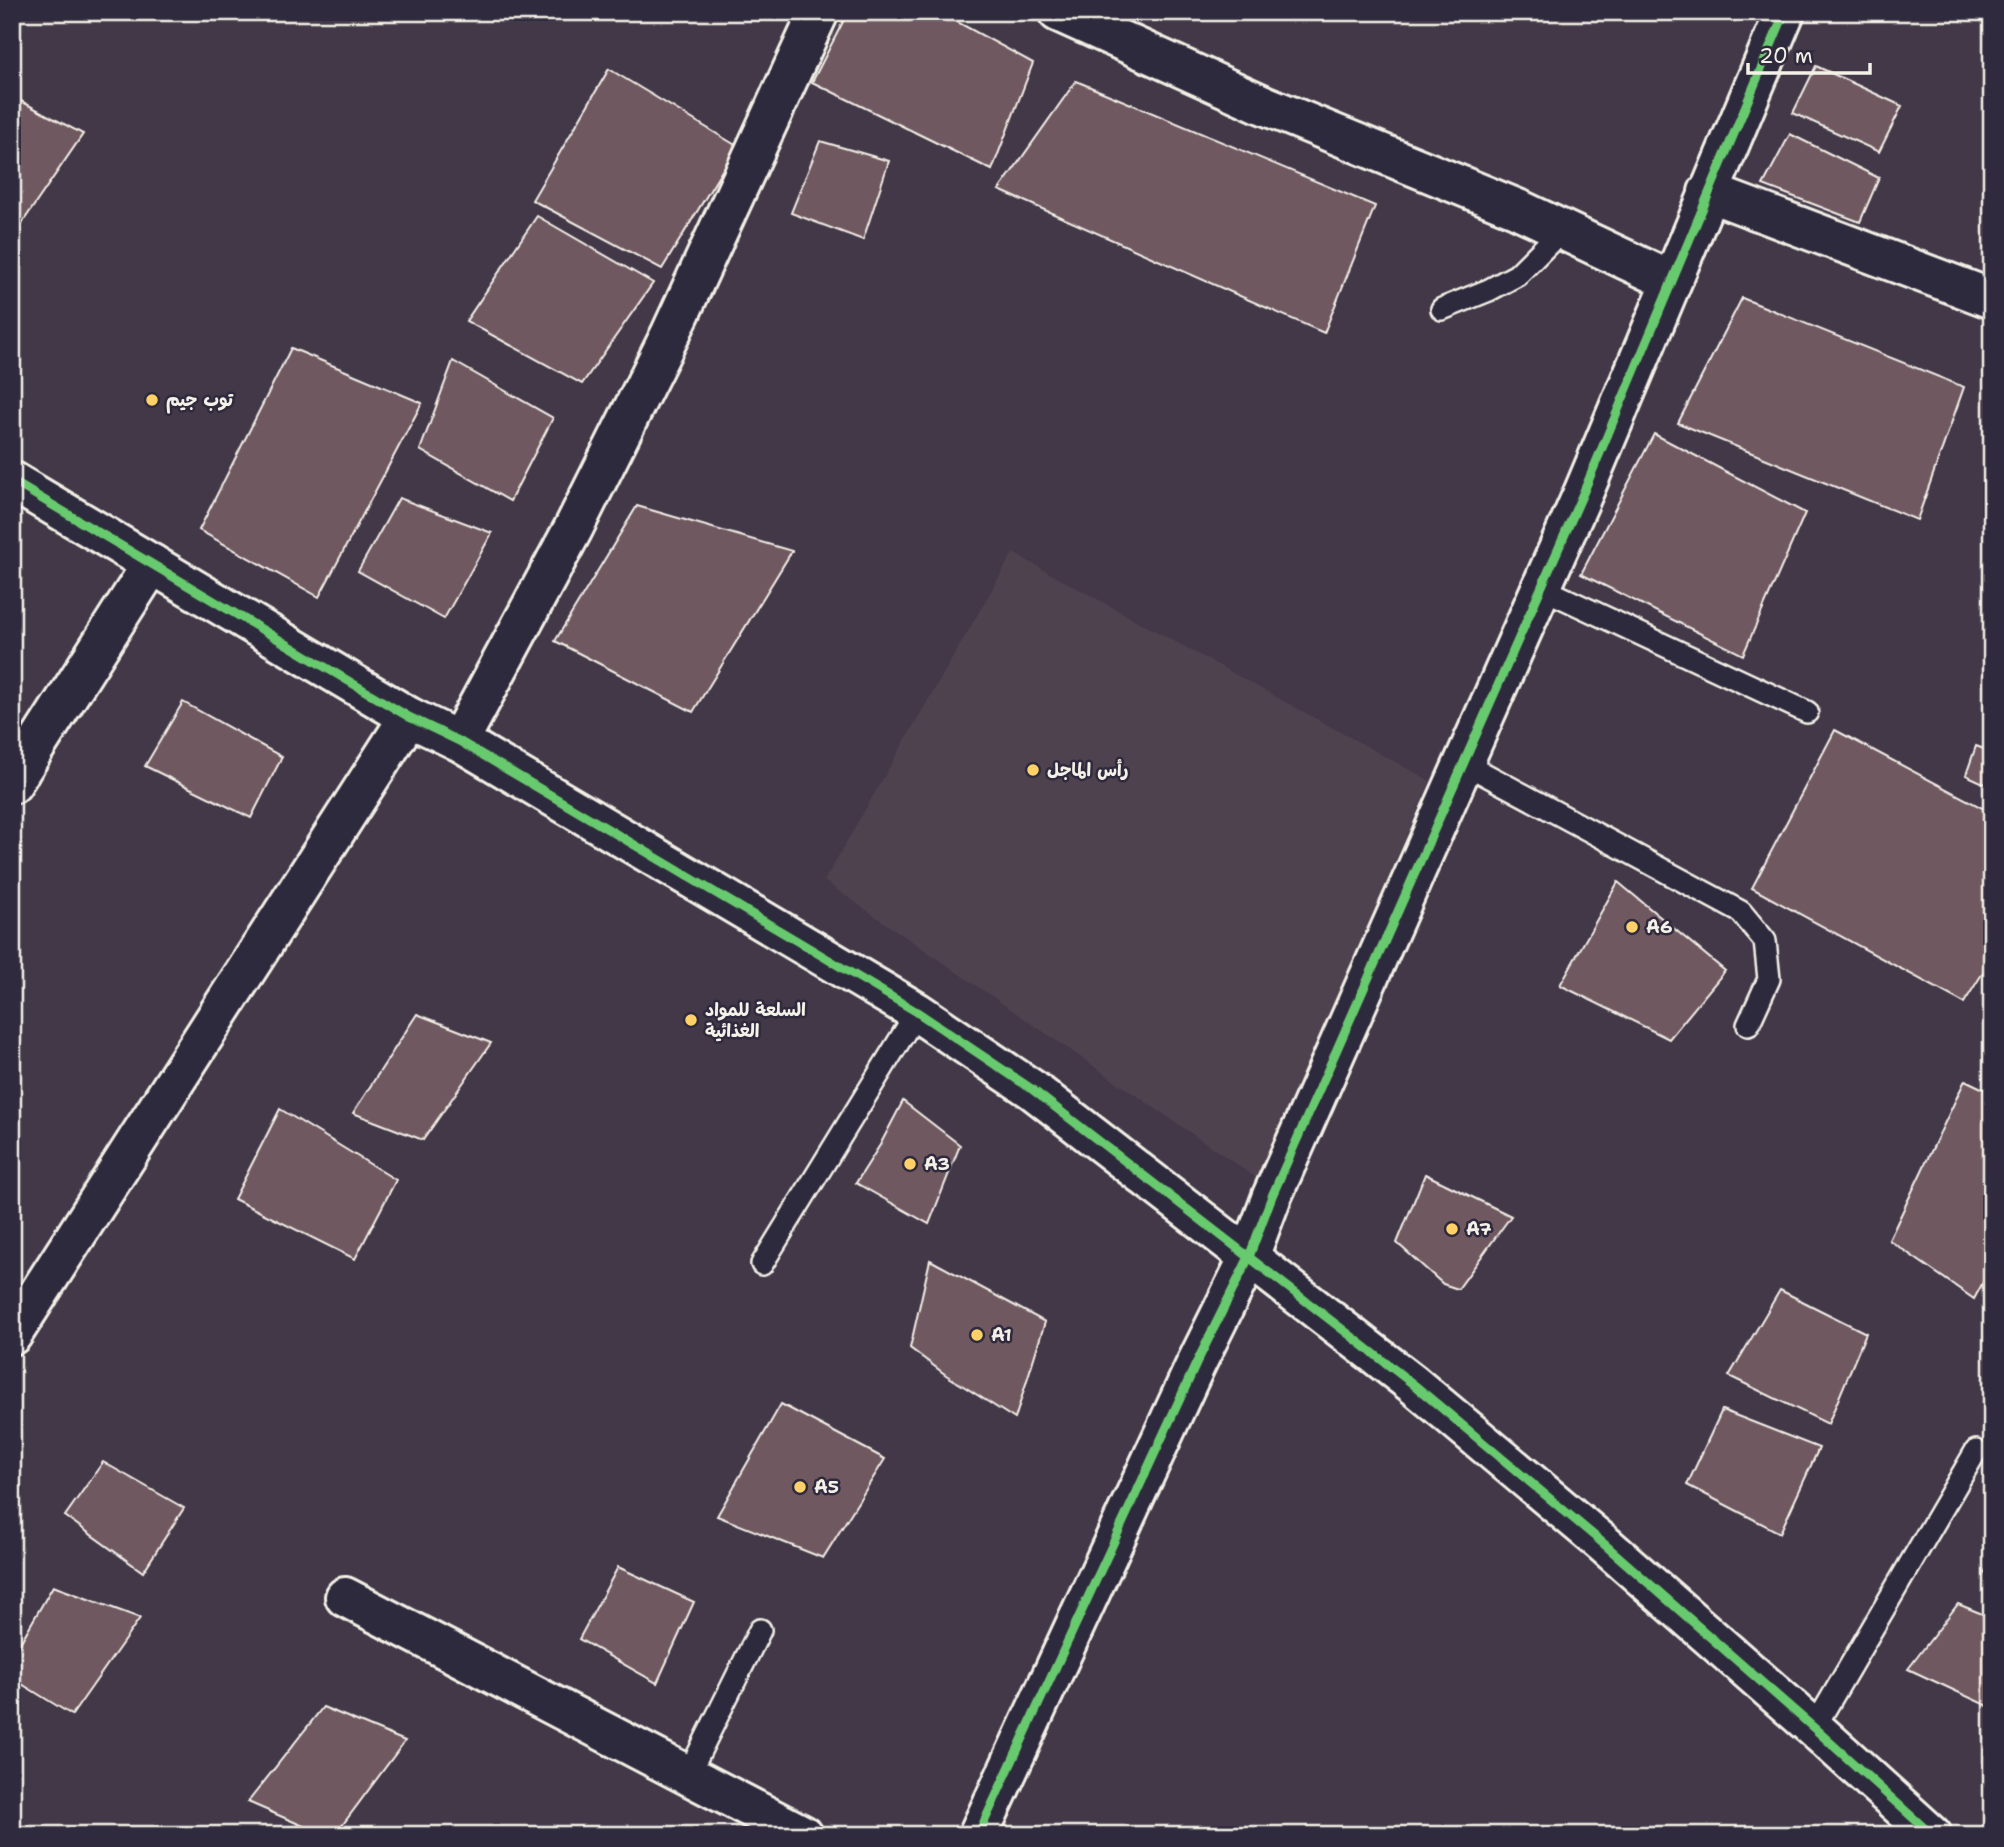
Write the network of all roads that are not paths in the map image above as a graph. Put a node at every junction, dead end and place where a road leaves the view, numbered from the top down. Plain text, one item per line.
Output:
1 (819, 12) edge
2 (1058, 12) edge
3 (1785, 12) edge
4 (1708, 192) junction
5 (1562, 230) junction
6 (1671, 282) junction
7 (1992, 299) edge
8 (1442, 309) dead end
9 (12, 481) edge
10 (152, 564) junction
11 (1542, 588) junction
12 (1807, 712) dead end
13 (410, 717) junction
14 (459, 741) junction
15 (1464, 763) junction
16 (12, 784) edge
17 (916, 1012) junction
18 (1748, 1025) dead end
19 (1249, 1257) junction
20 (762, 1264) dead end
21 (12, 1335) edge
22 (1976, 1451) dead end
23 (345, 1597) dead end
24 (760, 1630) dead end
25 (1814, 1728) junction
26 (688, 1776) junction
27 (803, 1835) edge
28 (978, 1835) edge
29 (1931, 1835) edge

1 - 14 street
2 - 5 street
3 - 4 street
4 - 6 street
4 - 7 street
5 - 6 street
5 - 8 lane
6 - 11 street
9 - 10 street
10 - 13 street
10 - 16 street
11 - 12 lane
11 - 15 street
13 - 14 street
13 - 21 street
14 - 17 street
15 - 18 lane
15 - 19 street
17 - 19 street
17 - 20 lane
19 - 25 street
19 - 28 street
22 - 25 lane
23 - 26 street
24 - 26 lane
25 - 29 street
26 - 27 street

